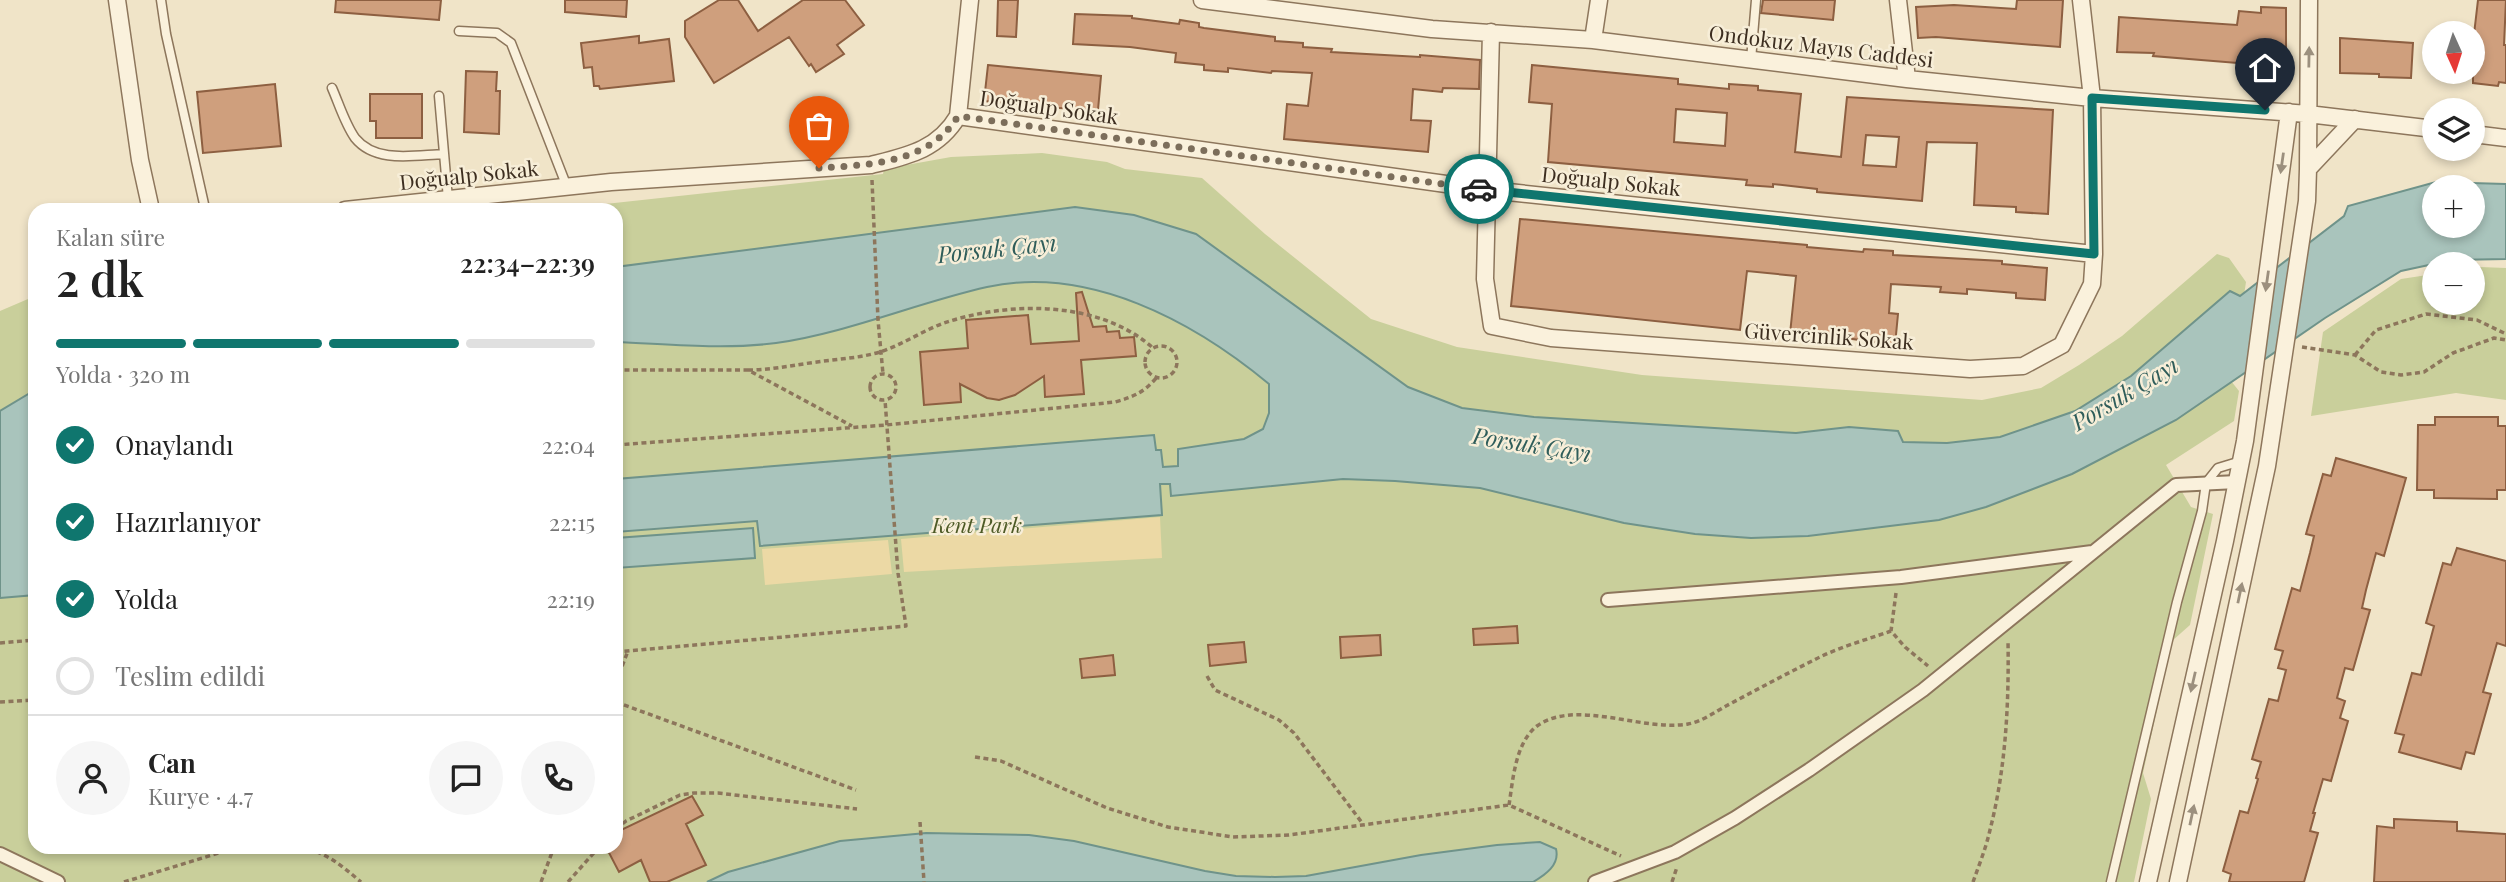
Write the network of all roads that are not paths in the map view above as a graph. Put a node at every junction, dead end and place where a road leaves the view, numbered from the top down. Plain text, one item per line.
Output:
1 (117, 0) edge
2 (161, 0) edge
3 (970, 0) edge
4 (1202, 0) edge
5 (1599, 0) edge
6 (1756, 0) edge
7 (1898, 0) edge
8 (2081, 0) edge
9 (2309, 0) edge
10 (459, 31) dead end
11 (1491, 33) junction
12 (1593, 40) junction
13 (1751, 60) junction
14 (1907, 79) junction
15 (331, 88) dead end
16 (439, 96) dead end
17 (2092, 98) junction
18 (2289, 112) junction
19 (2308, 114) junction
20 (958, 116) junction
21 (2355, 119) junction
22 (2422, 127) edge
23 (2485, 135) edge
24 (2506, 138) edge
25 (444, 154) junction
26 (2308, 169) junction
27 (567, 187) junction
28 (1489, 190) junction
29 (448, 199) junction
30 (149, 203) edge
31 (204, 203) edge
32 (411, 203) edge
33 (2094, 254) junction
34 (2241, 461) junction
35 (2237, 482) junction
36 (2206, 483) junction
37 (2093, 552) junction
38 (1608, 600) dead end
39 (0, 854) edge
40 (2179, 880) edge
41 (58, 882) edge
42 (1595, 882) edge
43 (2111, 882) edge
44 (2148, 882) edge

1 - 30 street
2 - 31 lane
3 - 20 street, Doğualp Sokak
4 - 11 street, Ondokuz Mayıs Caddesi
5 - 12 street
6 - 13 lane
7 - 14 street
8 - 17 street, Güvercinlik Sokak
19 -> 9 street
10 - 27 lane
11 - 12 street, Ondokuz Mayıs Caddesi
11 - 28 street
12 - 13 street, Ondokuz Mayıs Caddesi
13 - 14 street, Ondokuz Mayıs Caddesi
14 - 17 street, Ondokuz Mayıs Caddesi
15 - 25 lane
16 - 25 lane
17 - 18 street, Ondokuz Mayıs Caddesi
17 - 33 street, Güvercinlik Sokak
18 - 19 street, Ondokuz Mayıs Caddesi
18 -> 34 street
19 - 21 street, Ondokuz Mayıs Caddesi
19 - 26 street
20 - 27 street, Doğualp Sokak
20 - 28 street, Doğualp Sokak
21 - 22 street, Ondokuz Mayıs Caddesi
21 - 26 street
23 - 24 street
25 - 29 lane
40 -> 26 street
27 - 29 street, Doğualp Sokak
28 - 33 street, Doğualp Sokak
28 - 33 street, Güvercinlik Sokak
29 - 32 street, Doğualp Sokak
34 - 35 street
34 - 36 lane
35 - 36 street
35 -> 44 street
36 - 37 street
36 - 43 lane
37 - 38 street
37 - 42 street
39 - 41 street

